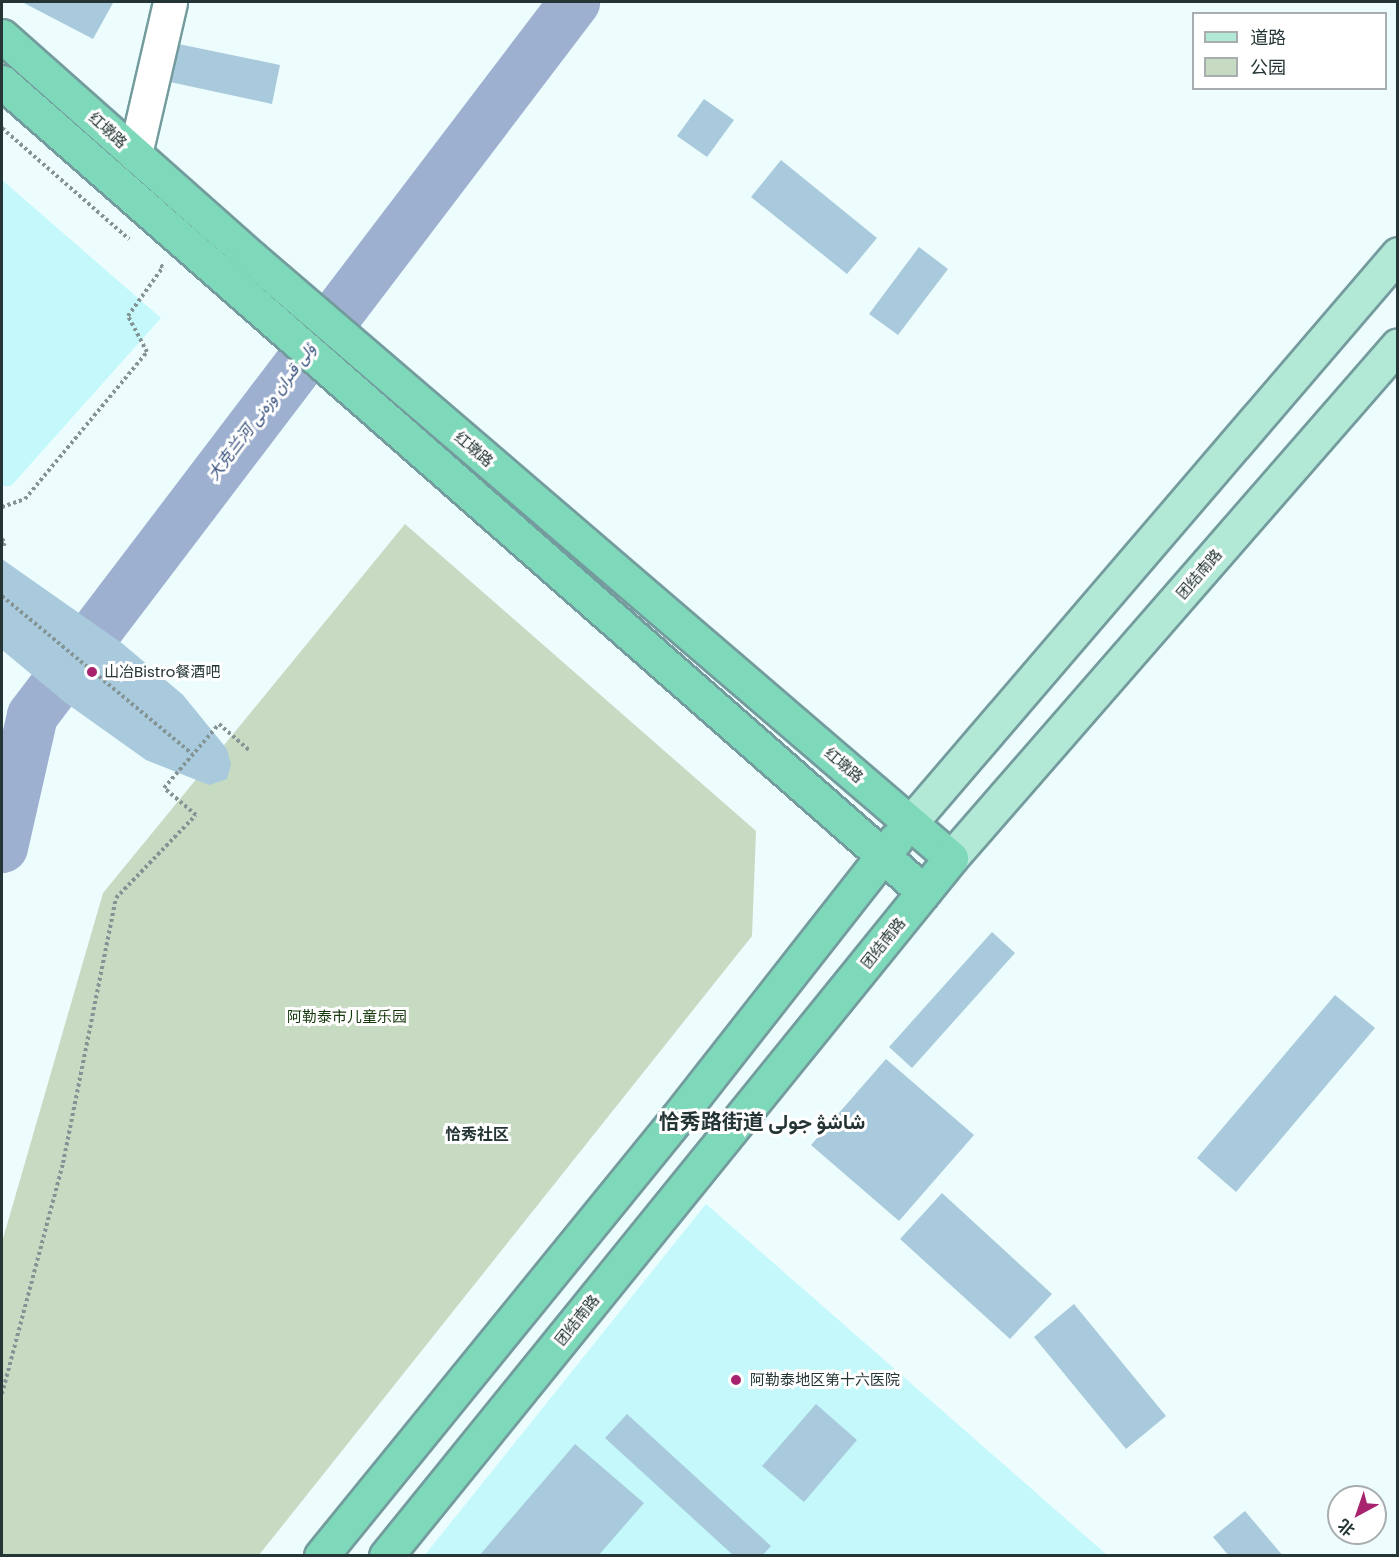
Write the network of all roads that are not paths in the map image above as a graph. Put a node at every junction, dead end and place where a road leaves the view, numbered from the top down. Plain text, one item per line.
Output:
1 (170, 2) edge
2 (2, 36) edge
3 (2, 82) edge
4 (135, 154) junction
5 (1398, 254) edge
6 (1398, 345) edge
7 (911, 822) junction
8 (882, 856) junction
9 (951, 858) junction
10 (924, 892) junction
11 (321, 1556) edge
12 (387, 1556) edge

1 - 4 street
2 - 4 highway, 红墩路
3 - 8 highway
4 - 7 highway, 红墩路
5 - 7 main road
6 - 9 main road, 团结南路
7 - 8 highway
7 - 9 highway, 红墩路
8 - 10 highway
8 - 11 highway
9 - 10 highway, 团结南路
10 - 12 highway, 团结南路

